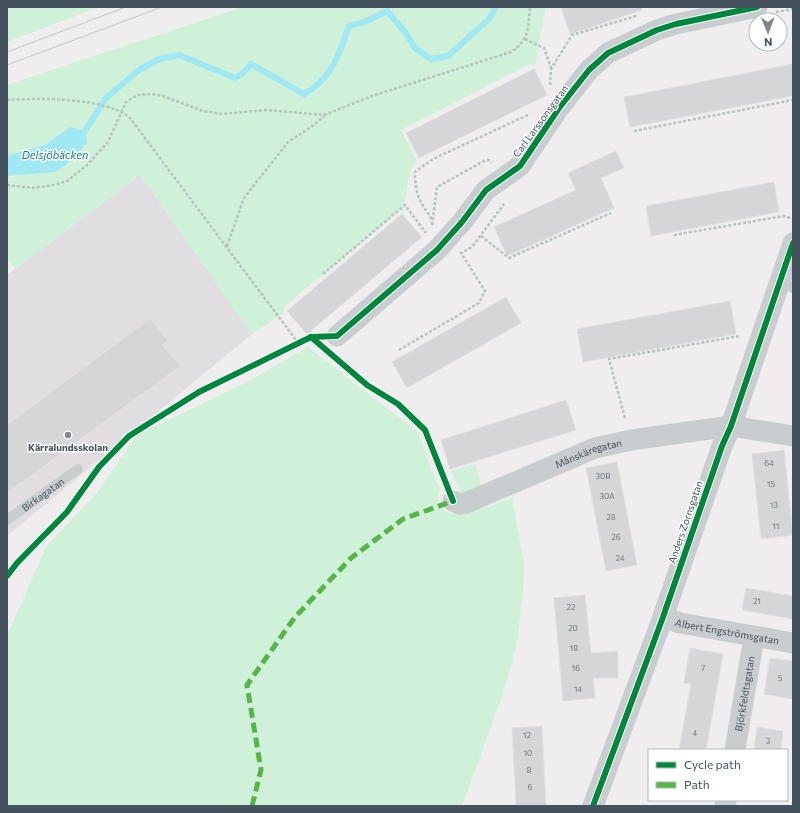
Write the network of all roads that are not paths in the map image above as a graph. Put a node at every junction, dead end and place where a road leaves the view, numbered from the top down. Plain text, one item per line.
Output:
1 (766, 10) edge
2 (793, 243) edge
3 (787, 285) edge
4 (337, 336) dead end
5 (731, 426) junction
6 (793, 436) edge
7 (78, 469) dead end
8 (453, 500) dead end
9 (7, 520) edge
10 (663, 617) junction
11 (754, 637) junction
12 (793, 643) edge
13 (735, 749) edge
14 (593, 806) edge

1 - 4 street, Carl Larssonsgatan
2 - 3 street, Anders Zornsgatan
3 - 5 street, Anders Zornsgatan
5 - 6 street, Månskäregatan
5 - 8 street, Månskäregatan
5 - 10 street, Anders Zornsgatan
7 - 9 lane, Birkagatan
10 - 11 street, Albert Engströmsgatan
10 - 14 street, Anders Zornsgatan
11 - 12 street, Albert Engströmsgatan
11 - 13 street, Björkfeldtsgatan

